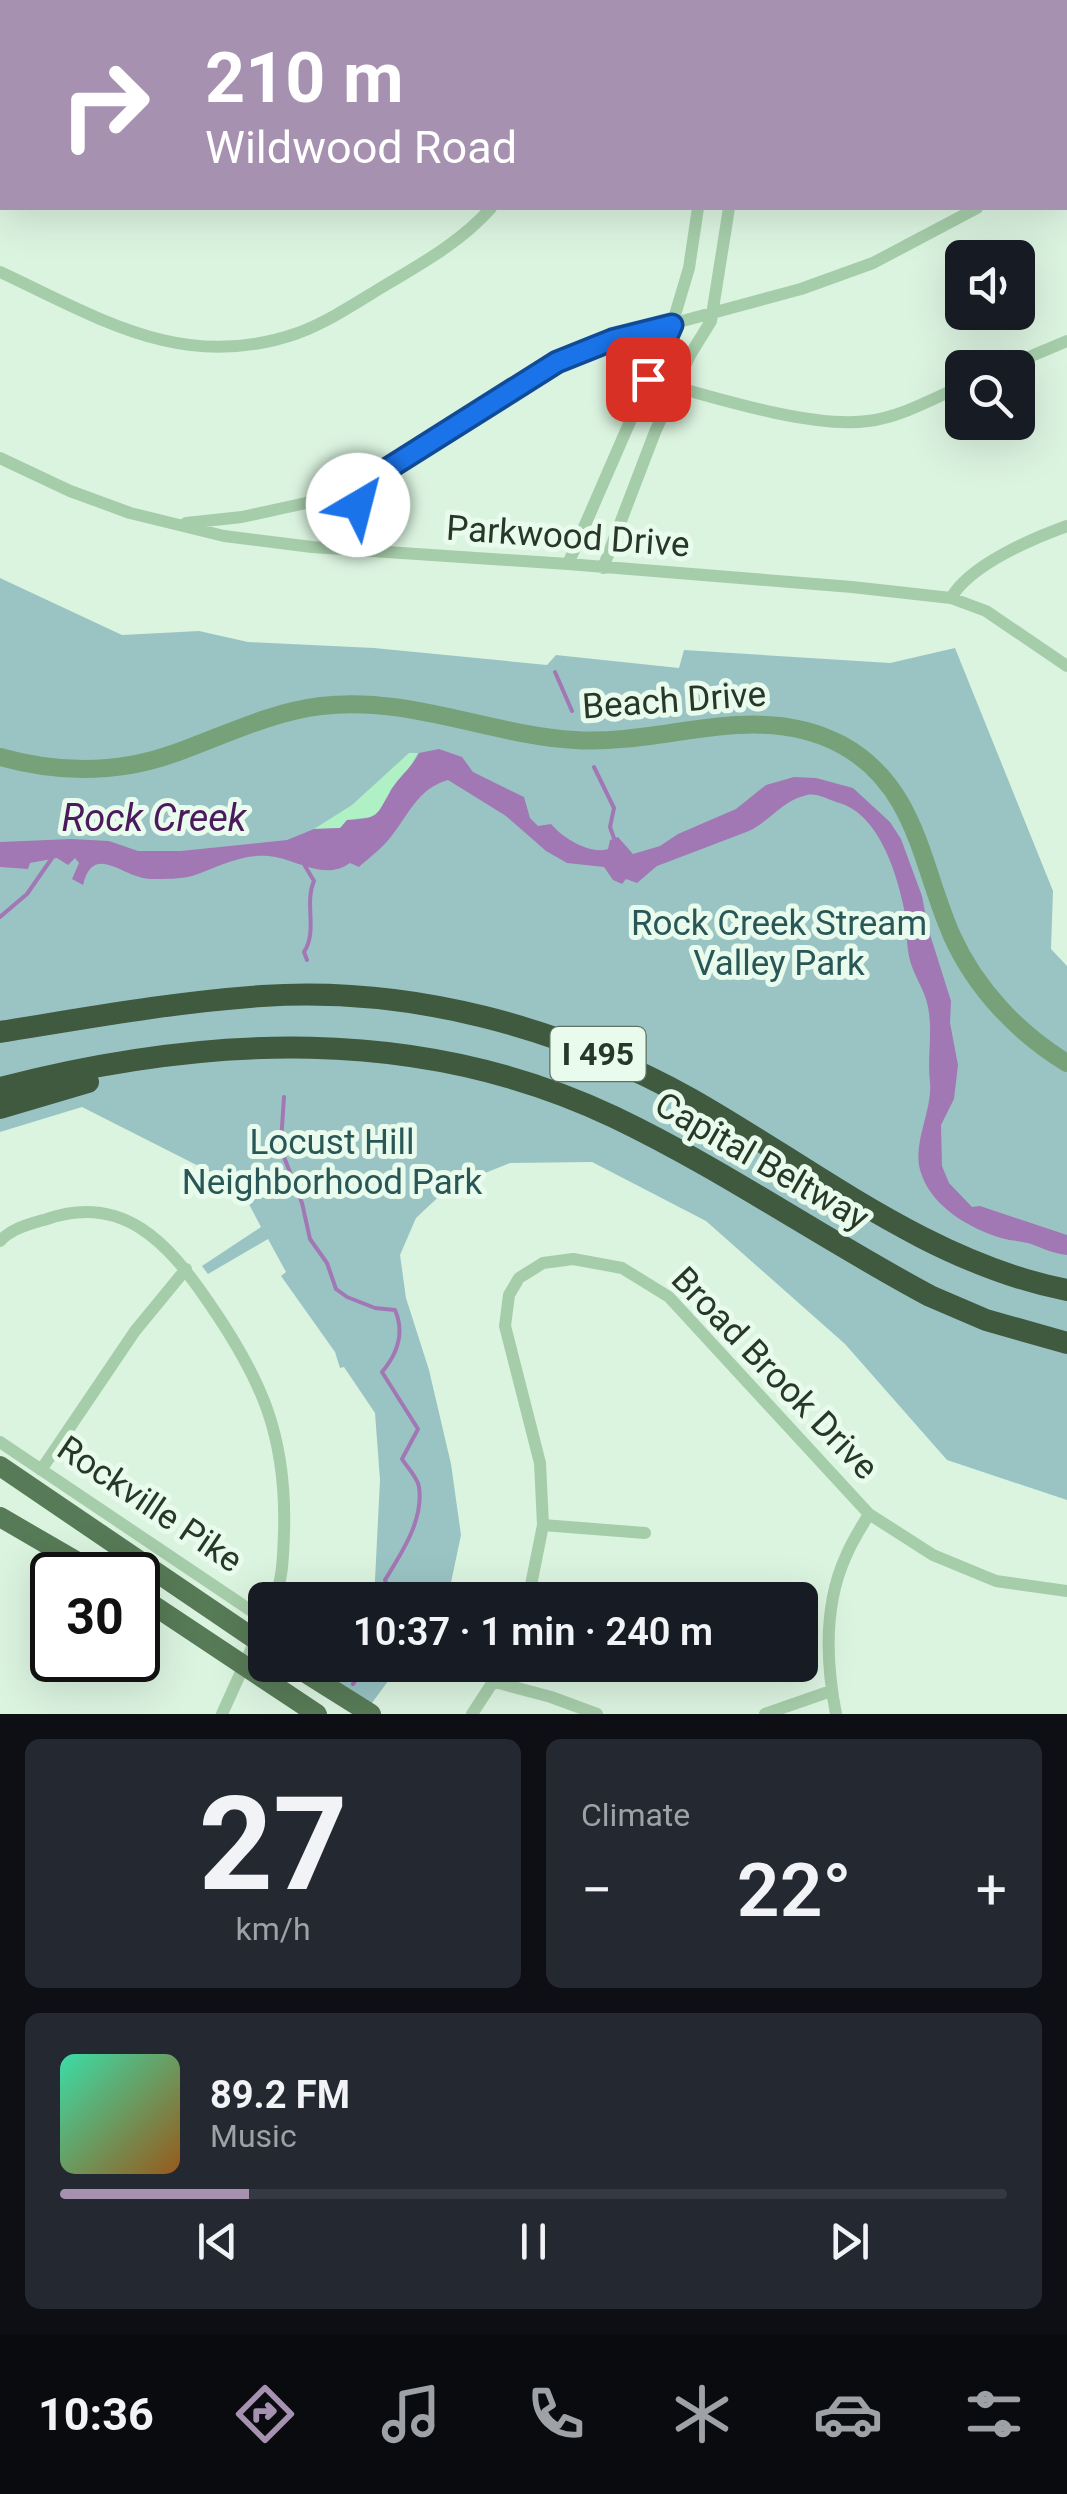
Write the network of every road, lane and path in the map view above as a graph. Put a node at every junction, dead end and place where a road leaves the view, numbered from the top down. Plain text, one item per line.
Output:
1 (489, 210) edge
2 (698, 210) edge
3 (729, 210) edge
4 (973, 210) edge
5 (0, 272) edge
6 (714, 310) junction
7 (672, 325) junction
8 (1067, 341) edge
9 (1035, 354) edge
10 (648, 379) junction
11 (676, 387) junction
12 (945, 394) edge
13 (0, 458) edge
14 (362, 485) junction
15 (178, 524) junction
16 (1067, 526) edge
17 (370, 550) junction
18 (568, 564) junction
19 (603, 568) junction
20 (950, 598) junction
21 (1067, 666) edge
22 (0, 757) edge
23 (0, 1029) edge
24 (272, 1046) junction
25 (1067, 1063) edge
26 (0, 1088) edge
27 (0, 1108) edge
28 (0, 1241) edge
29 (186, 1269) junction
30 (1067, 1290) edge
31 (1067, 1343) edge
32 (0, 1442) edge
33 (0, 1466) edge
34 (40, 1470) junction
35 (869, 1514) junction
36 (0, 1517) edge
37 (543, 1525) junction
38 (645, 1533) dead end
39 (60, 1552) edge
40 (280, 1582) edge
41 (532, 1582) edge
42 (1067, 1590) edge
43 (248, 1609) edge
44 (160, 1610) edge
45 (248, 1635) edge
46 (248, 1664) edge
47 (246, 1667) junction
48 (321, 1682) edge
49 (495, 1682) joint
50 (831, 1691) junction
51 (222, 1714) edge
52 (316, 1714) edge
53 (371, 1714) edge
54 (472, 1714) edge
55 (597, 1714) edge
56 (765, 1714) edge
57 (836, 1714) edge

1 - 5 street
2 - 7 street
3 - 6 street
4 - 6 street
6 - 7 street
6 - 11 street
7 - 10 street
7 - 14 street
8 - 9 street
10 - 11 street
10 - 18 street
11 - 12 street
11 - 19 street
13 - 15 street, Parkwood Drive
14 - 15 street
14 - 17 street
15 - 17 street, Parkwood Drive
16 - 20 street
17 - 18 street, Parkwood Drive
18 - 19 street, Parkwood Drive
19 - 20 street, Parkwood Drive
20 - 21 street, Parkwood Drive
22 - 25 street, Beach Drive
23 - 30 highway, Capital Beltway / I 495
24 - 26 highway, Capital Beltway / I 495
24 - 27 highway
24 - 31 highway, Capital Beltway / I 495
28 - 29 street
29 - 34 street
29 - 40 street
32 - 34 street, Rockville Pike
33 - 45 main road, Rockville Pike
34 - 43 street, Rockville Pike
35 - 37 street, Broad Brook Drive
35 - 42 street, Broad Brook Drive
35 - 50 street
36 - 39 main road
37 - 38 street
37 - 41 street, Broad Brook Drive
44 - 47 main road
46 - 47 street
47 - 51 street
47 - 52 main road
48 - 53 main road
49 - 54 street
49 - 55 street
50 - 56 street
50 - 57 street

